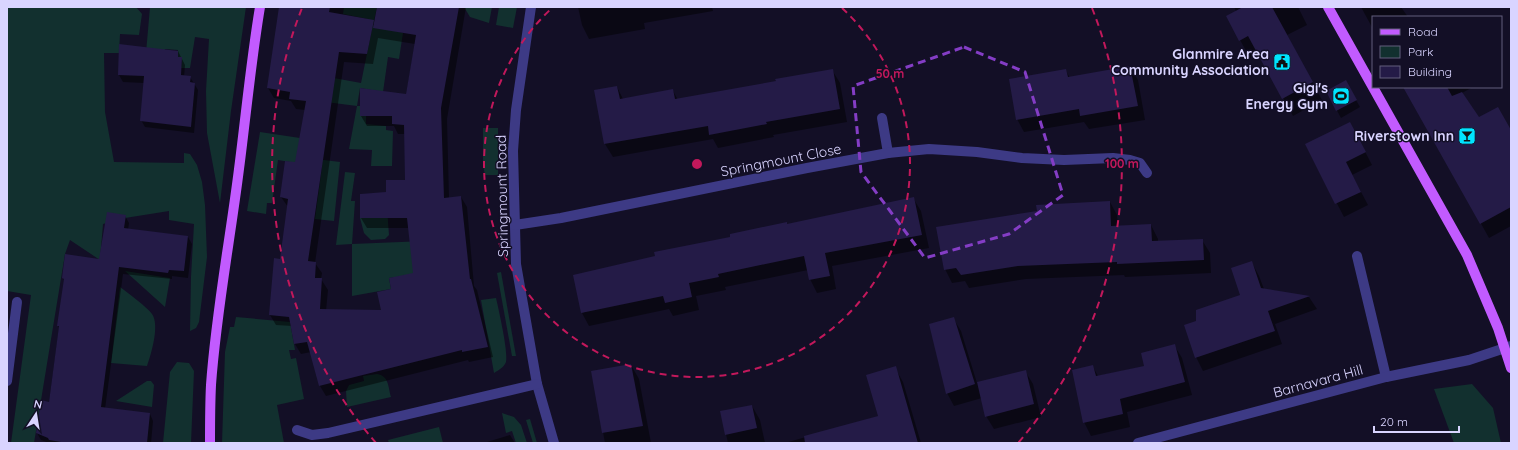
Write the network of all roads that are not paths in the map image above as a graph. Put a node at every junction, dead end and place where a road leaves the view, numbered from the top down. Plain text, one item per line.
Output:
1 (260, 7) edge
2 (531, 7) edge
3 (1328, 7) edge
4 (1372, 86) edge
5 (1373, 88) edge
6 (882, 118) dead end
7 (888, 154) junction
8 (1147, 173) dead end
9 (515, 225) junction
10 (1357, 256) dead end
11 (17, 302) dead end
12 (1508, 348) edge
13 (1511, 368) edge
14 (1386, 377) junction
15 (7, 381) edge
16 (537, 384) junction
17 (297, 430) dead end
18 (210, 443) edge
19 (554, 443) edge
20 (1138, 443) edge

1 - 18 main road
2 - 9 street, Springmount Road
3 - 4 main road
5 - 12 main road
6 - 7 street
7 - 8 street, Springmount Close
7 - 9 street, Springmount Close
9 - 16 street, Springmount Road
10 - 14 street
11 - 15 street
12 - 13 main road
12 - 14 street, Barnavara Hill
14 - 20 street, Barnavara Hill
16 - 17 street
16 - 19 street, Springmount Road

